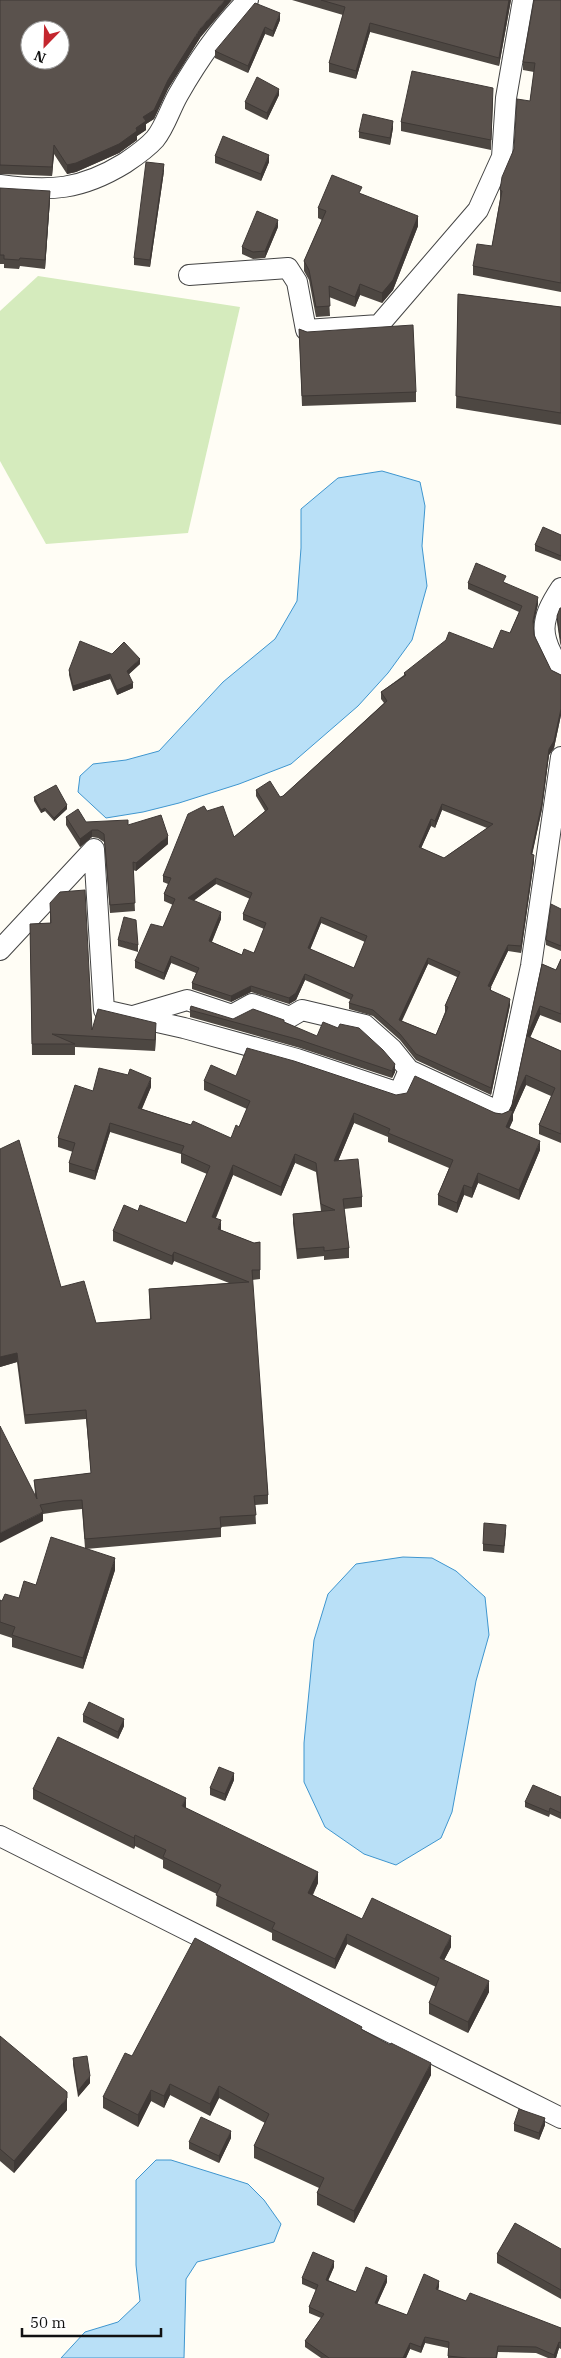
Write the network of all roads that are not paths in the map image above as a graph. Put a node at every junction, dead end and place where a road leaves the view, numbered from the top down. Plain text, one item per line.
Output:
1 (248, 0) edge
2 (524, 0) edge
3 (0, 185) edge
4 (189, 275) dead end
5 (561, 588) edge
6 (561, 670) edge
7 (561, 757) edge
8 (0, 950) edge
9 (131, 1016) junction
10 (409, 1070) junction
11 (0, 1836) edge
12 (561, 2118) edge

1 - 3 street
2 - 4 street
5 - 6 street
7 - 10 street
8 - 9 street
9 - 10 street
9 - 10 street
11 - 12 street

